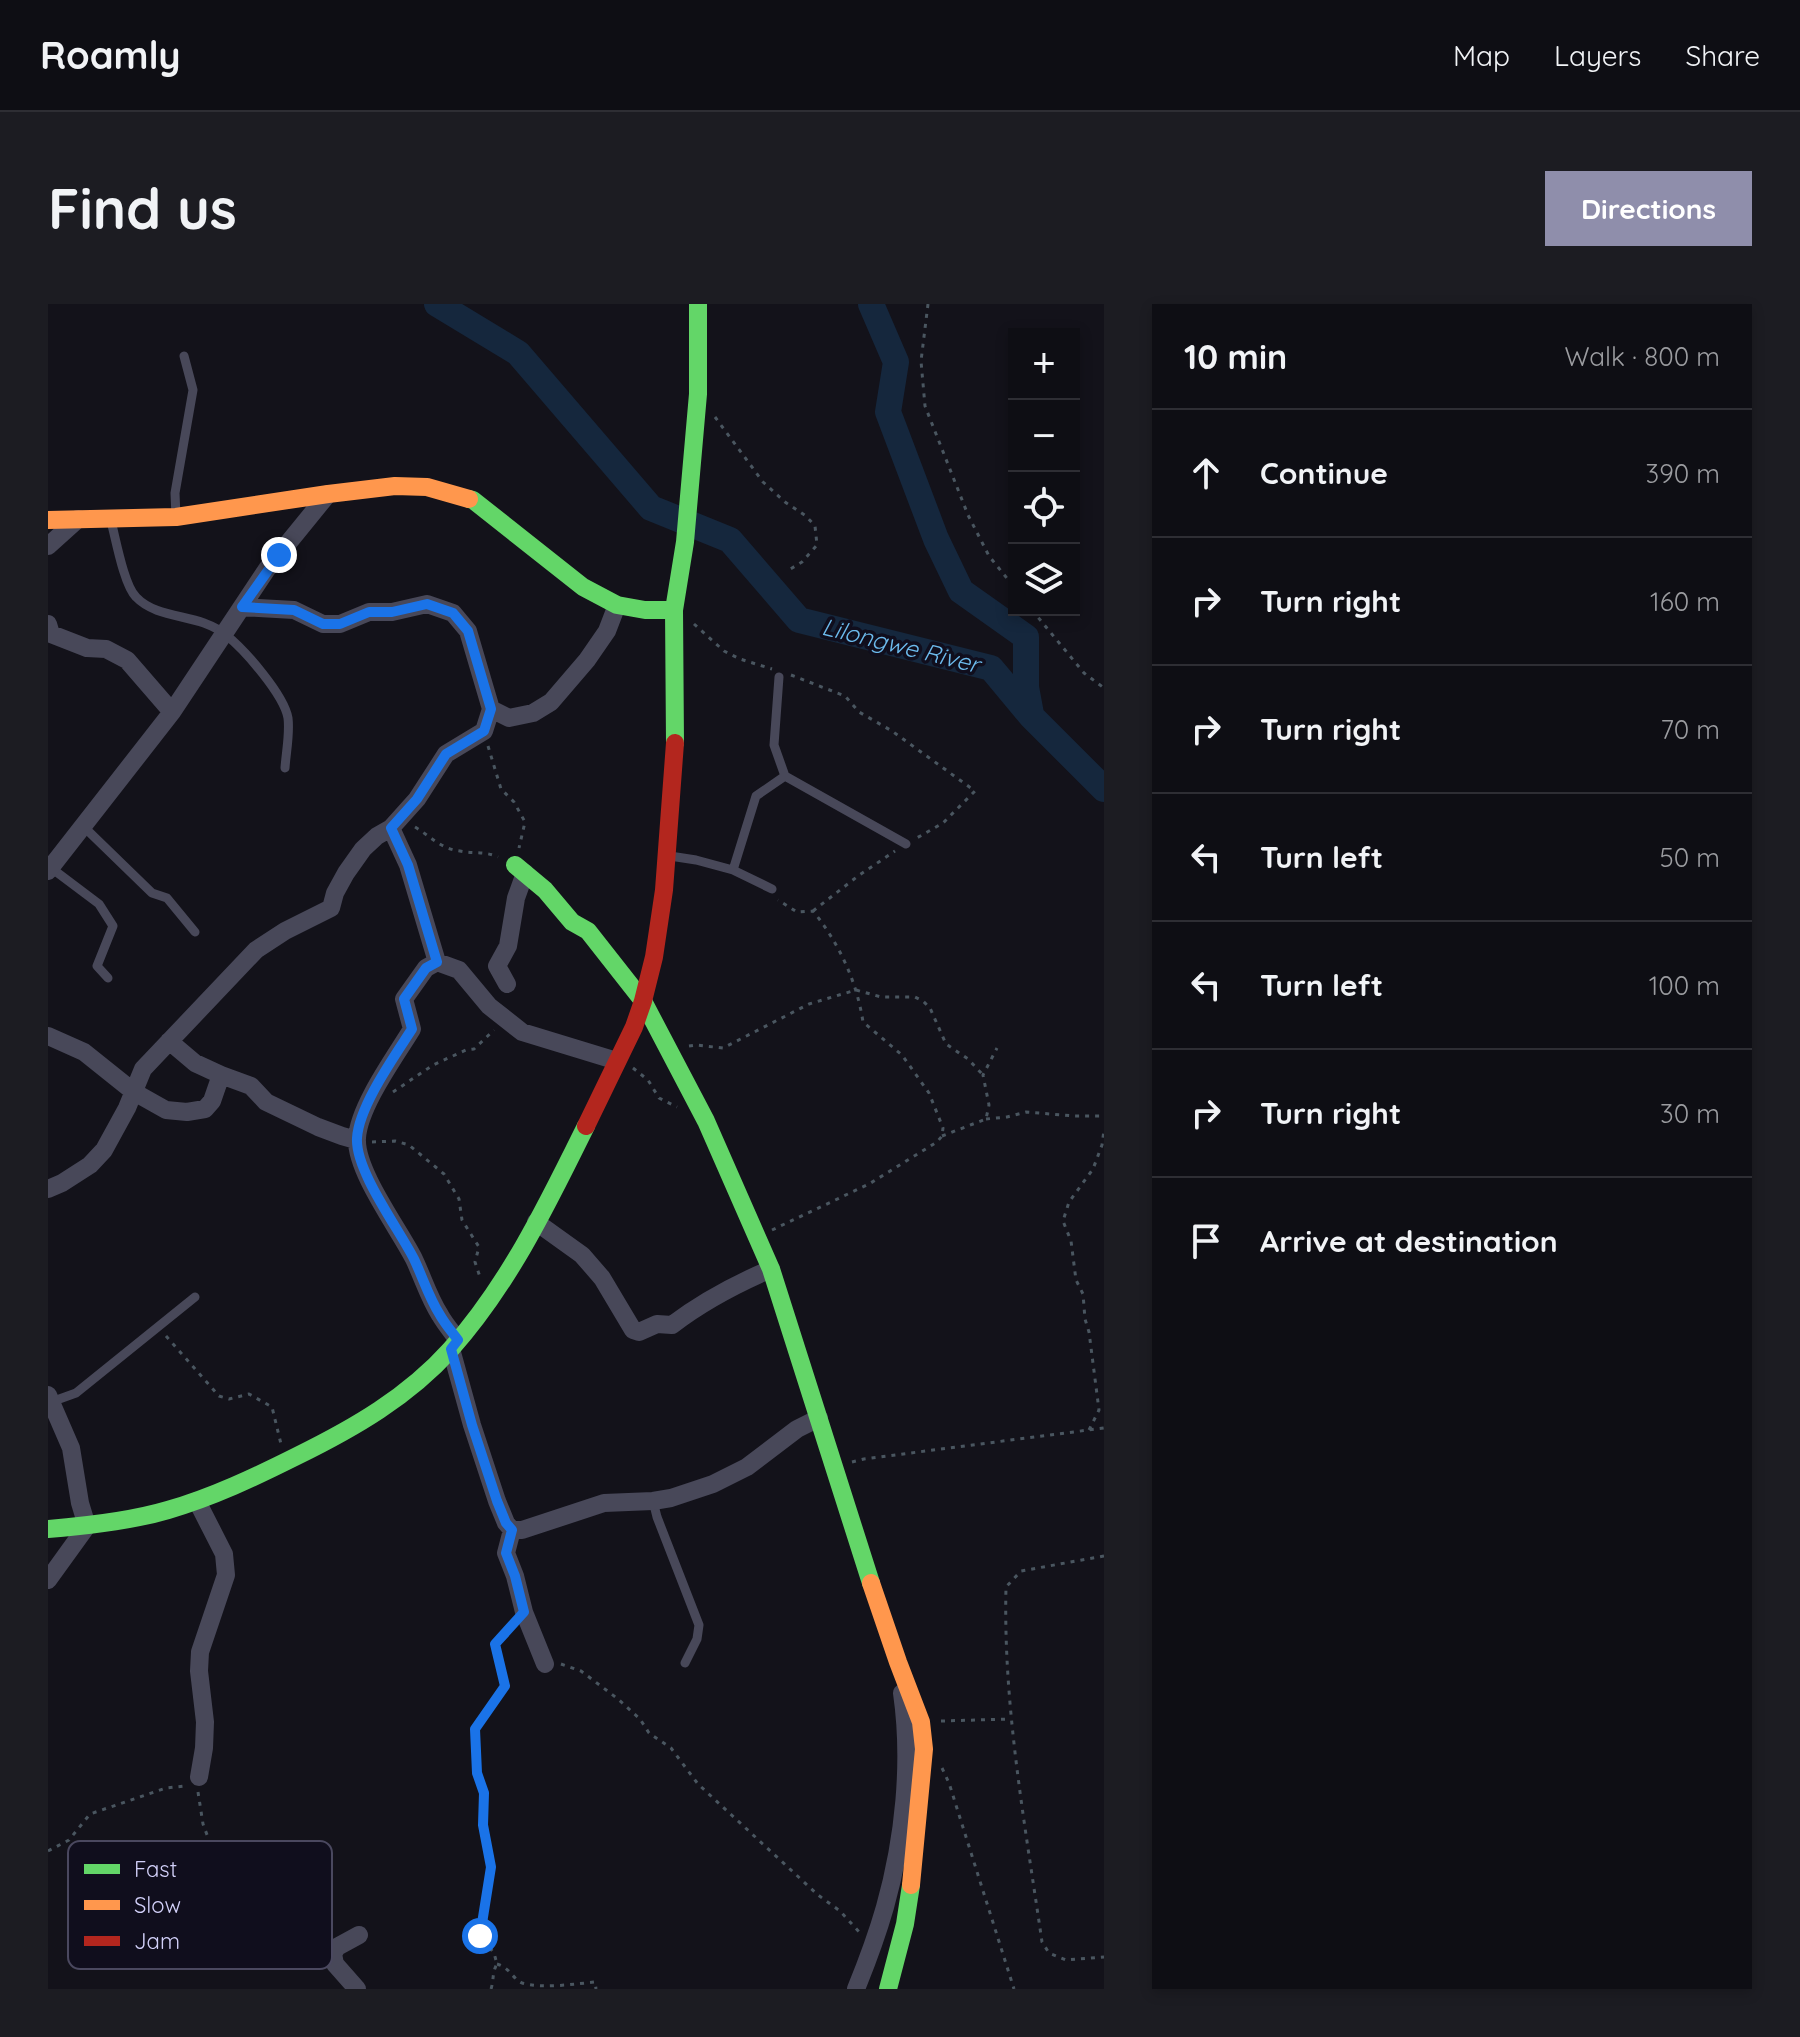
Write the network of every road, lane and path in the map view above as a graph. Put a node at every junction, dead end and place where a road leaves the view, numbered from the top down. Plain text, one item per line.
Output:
1 (698, 304) edge
2 (928, 304) edge
3 (184, 356) dead end
4 (698, 394) junction
5 (328, 494) junction
6 (176, 517) junction
7 (110, 518) junction
8 (78, 519) junction
9 (48, 520) edge
10 (48, 546) edge
11 (787, 571) dead end
12 (1008, 580) edge
13 (617, 605) junction
14 (242, 607) junction
15 (674, 610) junction
16 (1037, 616) edge
17 (48, 624) edge
18 (224, 632) junction
19 (771, 668) dead end
20 (782, 675) joint
21 (1104, 688) edge
22 (491, 709) junction
23 (172, 712) junction
24 (484, 731) junction
25 (285, 768) dead end
26 (785, 776) junction
27 (83, 826) junction
28 (391, 828) junction
29 (906, 844) junction
30 (667, 856) junction
31 (49, 869) edge
32 (520, 869) junction
33 (733, 870) junction
34 (771, 892) joint
35 (813, 911) junction
36 (195, 932) dead end
37 (437, 962) junction
38 (108, 978) dead end
39 (507, 984) dead end
40 (856, 990) junction
41 (643, 1001) junction
42 (506, 1019) junction
43 (48, 1036) edge
44 (169, 1041) junction
45 (997, 1048) dead end
46 (669, 1049) junction
47 (617, 1061) junction
48 (221, 1075) junction
49 (983, 1075) junction
50 (134, 1092) junction
51 (368, 1104) junction
52 (1104, 1116) edge
53 (986, 1119) junction
54 (706, 1121) junction
55 (1104, 1130) edge
56 (942, 1136) junction
57 (356, 1140) junction
58 (48, 1189) edge
59 (536, 1222) junction
60 (757, 1234) junction
61 (771, 1269) junction
62 (495, 1294) junction
63 (195, 1297) dead end
64 (158, 1327) junction
65 (454, 1345) junction
66 (50, 1398) edge
67 (819, 1418) junction
68 (1104, 1428) edge
69 (1089, 1430) junction
70 (291, 1460) junction
71 (833, 1467) junction
72 (197, 1501) junction
73 (653, 1501) junction
74 (87, 1526) junction
75 (48, 1529) edge
76 (512, 1530) junction
77 (1104, 1556) edge
78 (48, 1580) edge
79 (524, 1612) junction
80 (898, 1662) junction
81 (685, 1663) dead end
82 (545, 1664) joint
83 (1011, 1719) junction
84 (921, 1722) junction
85 (938, 1758) dead end
86 (199, 1777) dead end
87 (209, 1841) edge
88 (48, 1851) edge
89 (359, 1935) dead end
90 (873, 1945) junction
91 (1104, 1957) edge
92 (332, 1962) edge
93 (335, 1964) junction
94 (497, 1964) junction
95 (357, 1989) edge
96 (491, 1989) edge
97 (596, 1989) edge
98 (856, 1989) edge
99 (888, 1989) edge
100 (1014, 1989) edge

1 - 4 street
2 - 12 path
3 - 6 lane
4 - 11 path
4 - 15 street
5 - 6 street
5 - 13 street
5 - 14 street
6 - 7 street
7 - 8 street
7 - 18 lane
8 - 9 street
8 - 10 street
13 - 15 street
13 - 22 street
14 - 18 street
14 - 22 street
15 - 19 path
15 - 30 street
16 - 21 path
17 - 23 street
18 - 23 street
18 - 25 lane
20 - 26 lane
20 - 29 path
22 - 24 street
23 - 27 street
24 - 28 street
24 - 32 path
26 - 29 lane
26 - 33 lane
27 - 31 street
27 - 36 lane
28 - 32 path
28 - 37 street
28 - 44 street
29 - 35 path
30 - 33 lane
30 - 41 street
31 - 38 lane
32 - 39 street
32 - 41 street
33 - 34 lane
34 - 35 path
35 - 40 path
37 - 42 street
37 - 51 street
40 - 46 path
40 - 49 path
40 - 56 path
41 - 46 street
41 - 47 street
42 - 47 street
42 - 51 path
43 - 50 street
44 - 48 street
44 - 50 street
45 - 49 path
46 - 54 street
47 - 54 path
47 - 59 street
48 - 50 street
48 - 57 street
49 - 53 path
50 - 58 street
51 - 57 street
52 - 53 path
53 - 56 path
54 - 60 street
55 - 69 path
56 - 60 path
57 - 62 path
57 - 65 street
59 - 61 street
59 - 62 street
60 - 61 street
61 - 67 street
62 - 65 street
63 - 64 lane
64 - 66 lane
64 - 70 path
65 - 70 street
65 - 76 street
66 - 74 street
67 - 71 street
67 - 73 street
68 - 69 path
69 - 71 path
70 - 72 street
71 - 80 street
72 - 74 street
72 - 86 street
73 - 76 street
73 - 81 lane
74 - 75 street
74 - 78 street
76 - 79 street
77 - 83 path
79 - 82 street
79 - 94 path
80 - 84 street
80 - 90 street
82 - 90 path
83 - 84 path
83 - 91 path
84 - 99 street
85 - 100 path
87 - 88 path
89 - 93 street
90 - 98 street
92 - 93 path
93 - 95 street
94 - 96 path
94 - 97 path

